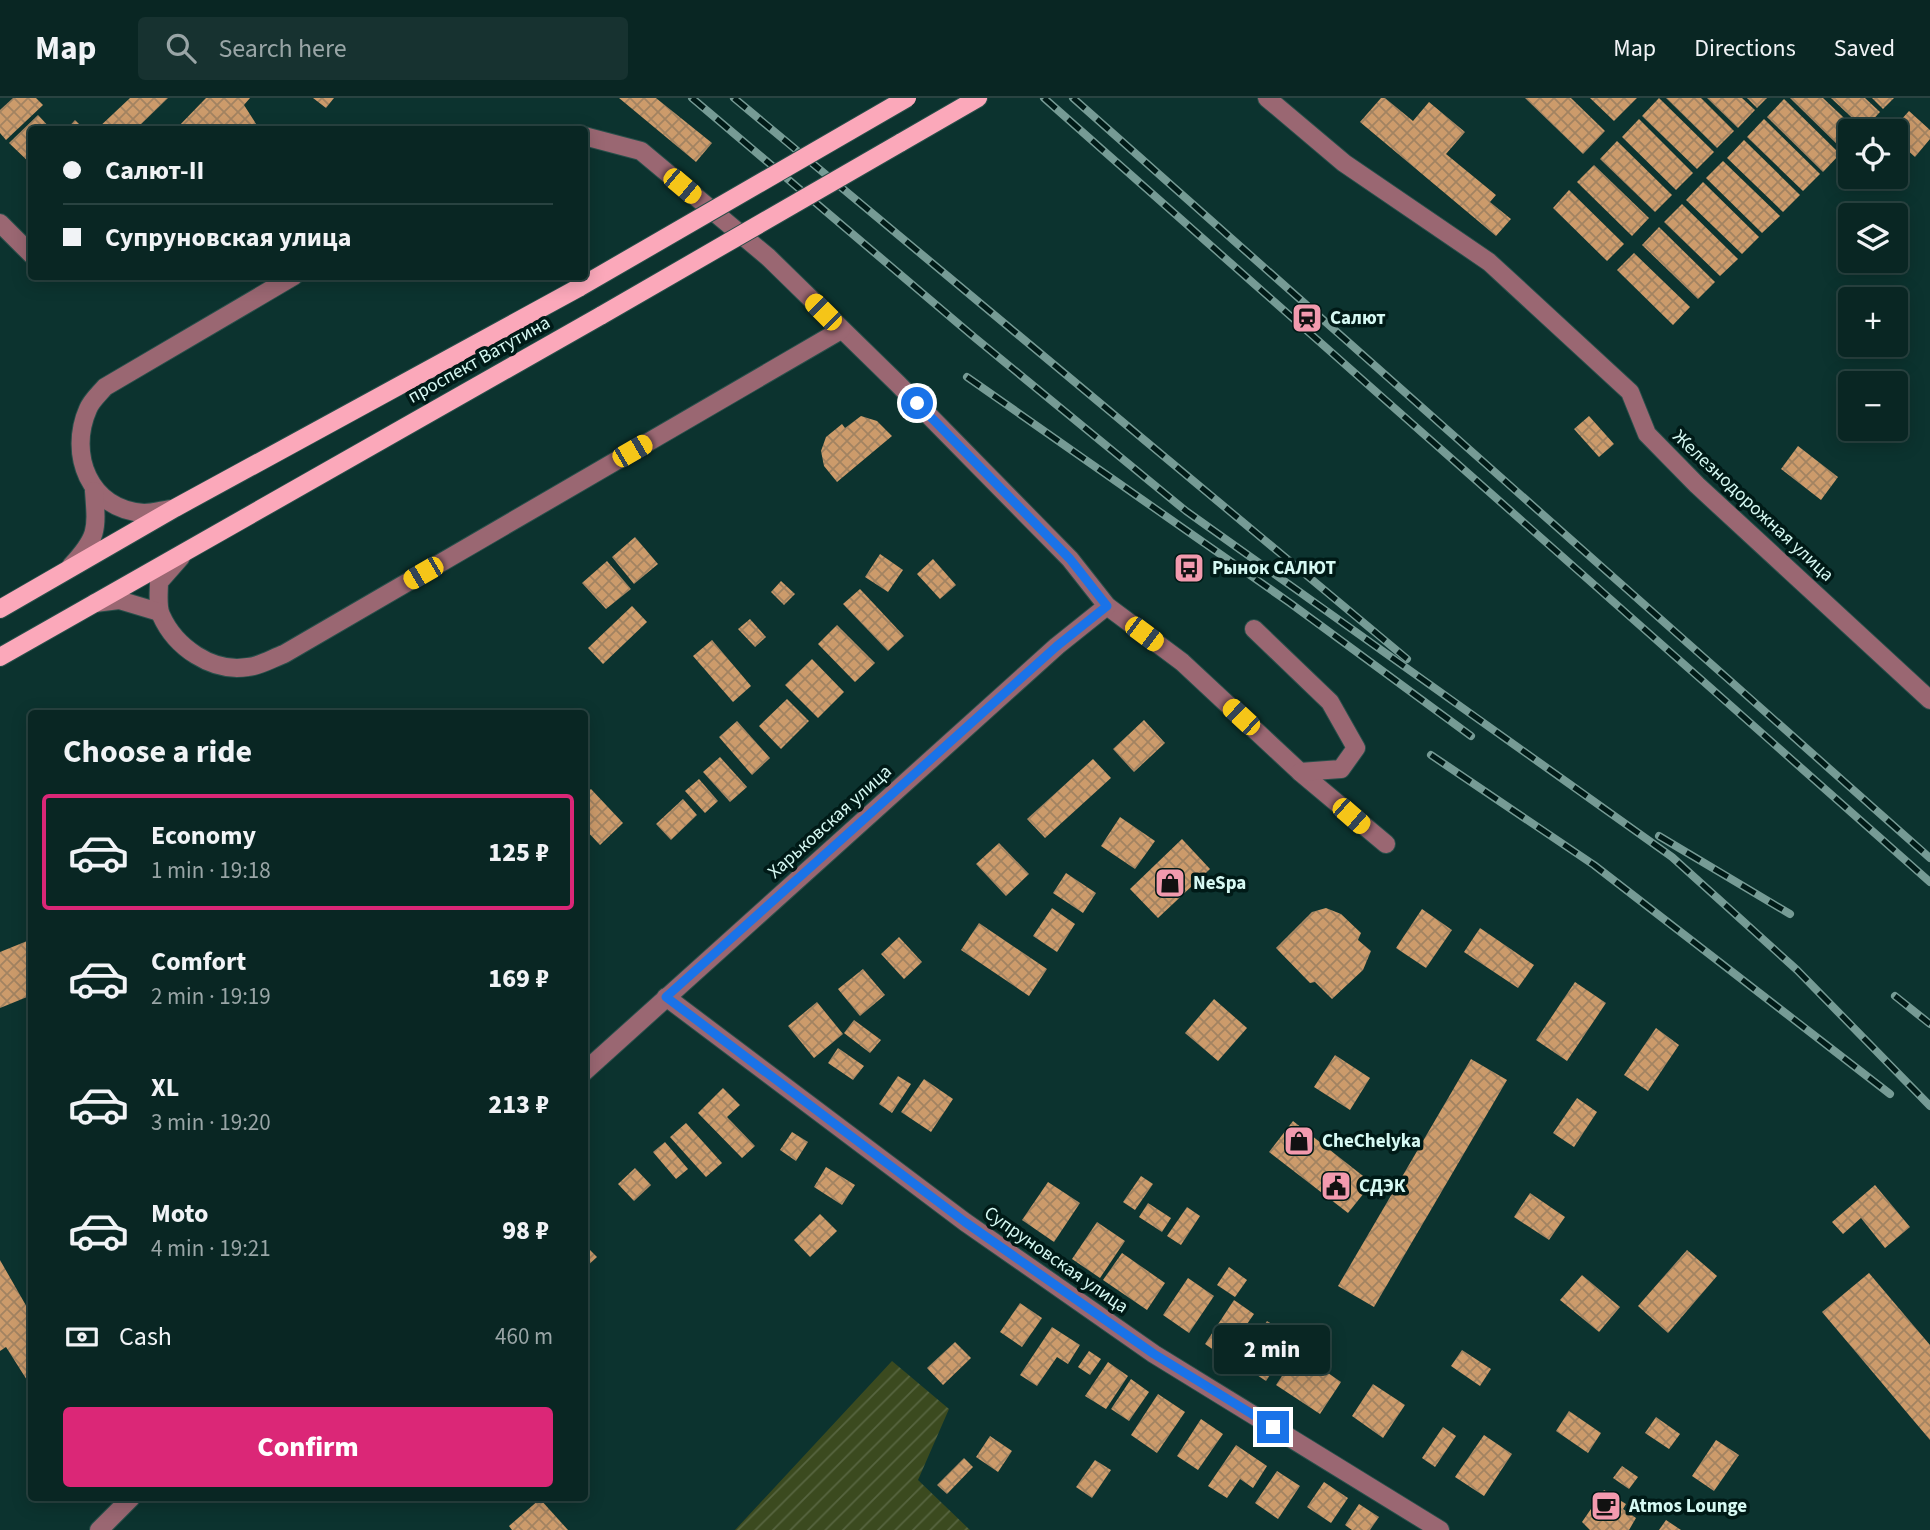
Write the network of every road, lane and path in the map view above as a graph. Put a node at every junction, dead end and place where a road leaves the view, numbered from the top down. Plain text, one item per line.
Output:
1 (907, 98) edge
2 (978, 98) edge
3 (1267, 98) edge
4 (588, 137) edge
5 (0, 222) edge
6 (28, 251) edge
7 (287, 280) edge
8 (841, 330) junction
9 (94, 491) junction
10 (175, 508) junction
11 (191, 547) junction
12 (69, 568) junction
13 (89, 604) junction
14 (1107, 606) junction
15 (0, 608) edge
16 (159, 612) junction
17 (1254, 629) dead end
18 (0, 657) edge
19 (1930, 700) edge
20 (1300, 772) junction
21 (1385, 844) dead end
22 (666, 997) junction
23 (588, 1068) edge
24 (128, 1501) edge
25 (99, 1530) edge
26 (1440, 1530) edge

1 - 10 main road, проспект Ватутина, bridge
2 - 11 main road, проспект Ватутина, bridge
3 - 19 street, Железнодорожная улица
4 - 8 street
5 - 6 street
7 - 9 street
8 - 14 street
8 - 16 street
9 - 10 street
9 - 12 street
10 - 12 main road, проспект Ватутина
11 - 13 main road, проспект Ватутина
11 - 16 street
12 - 15 main road, проспект Ватутина
13 - 16 street
13 - 18 main road, проспект Ватутина
14 - 20 street
14 - 22 street, Харьковская улица
17 - 20 street
20 - 21 street
22 - 23 street, Харьковская улица
22 - 26 street, Супруновская улица
24 - 25 street

